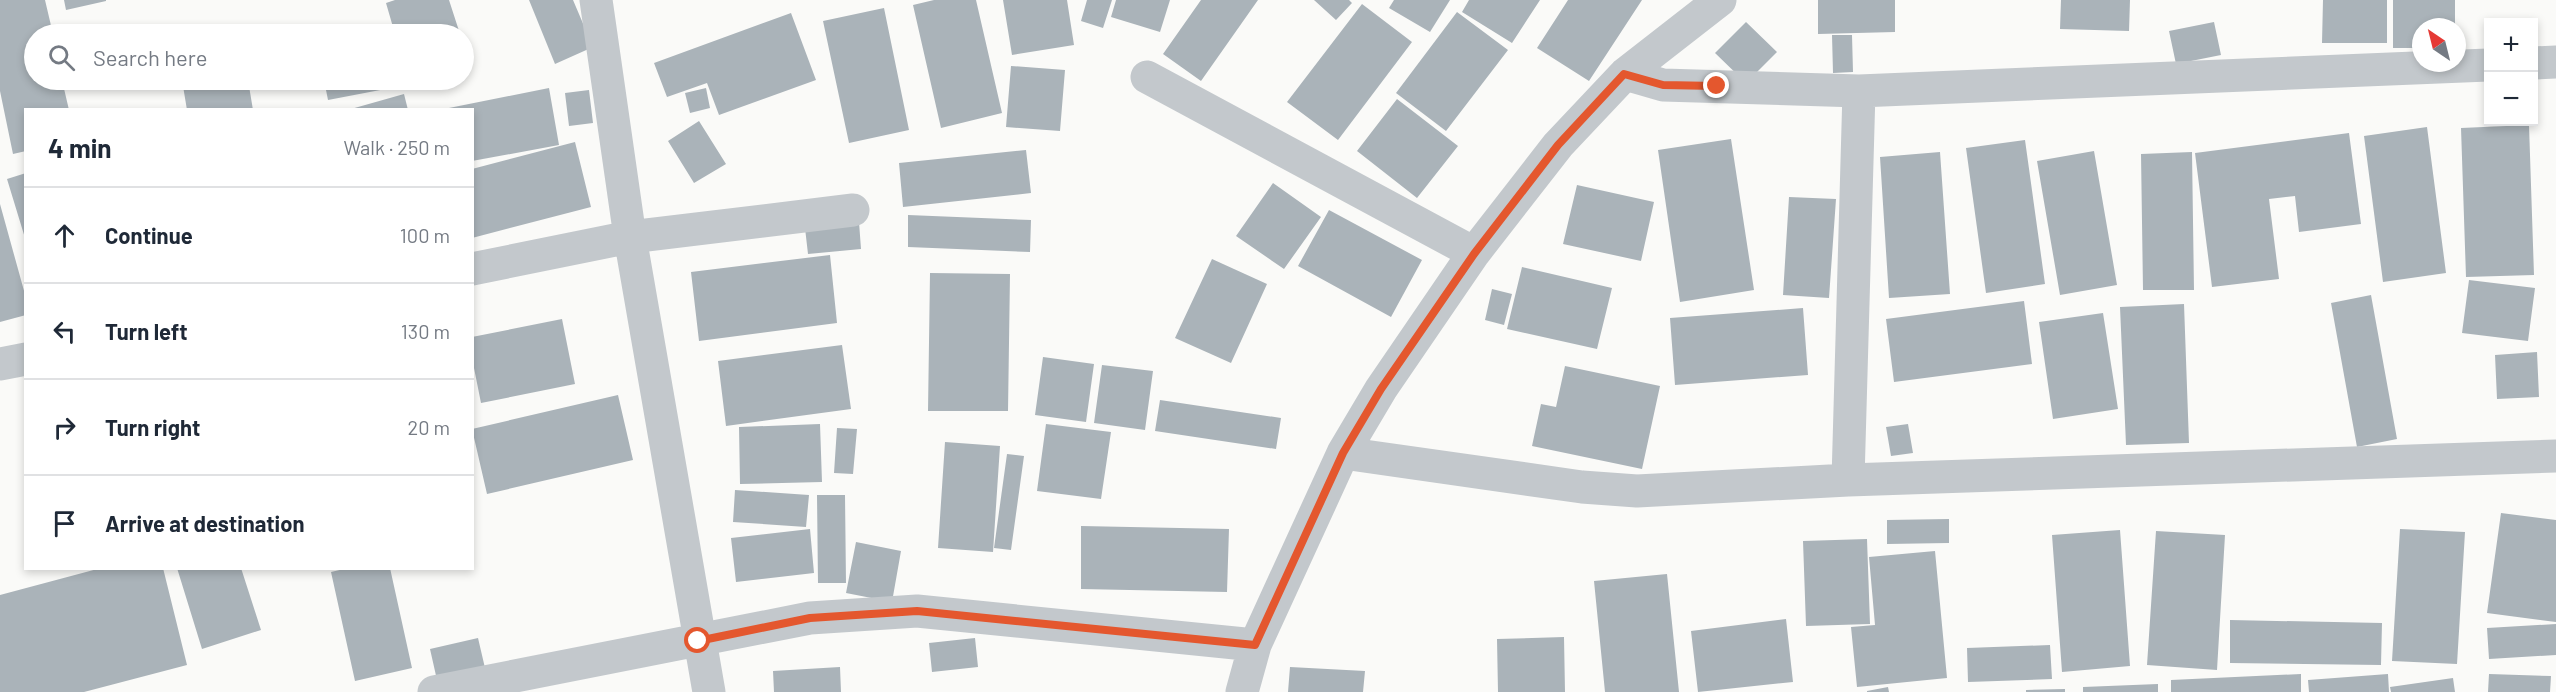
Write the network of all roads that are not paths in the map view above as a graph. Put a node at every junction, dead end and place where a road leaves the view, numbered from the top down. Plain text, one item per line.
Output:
1 (596, 0) edge
2 (1720, 0) edge
3 (2556, 62) edge
4 (2538, 63) edge
5 (2484, 65) edge
6 (1624, 74) junction
7 (1147, 77) dead end
8 (1858, 92) junction
9 (853, 210) dead end
10 (630, 237) junction
11 (1474, 254) junction
12 (474, 269) edge
13 (24, 358) edge
14 (0, 364) edge
15 (1343, 453) junction
16 (2556, 456) edge
17 (1848, 480) junction
18 (698, 641) junction
19 (1255, 645) junction
20 (434, 692) edge
21 (709, 692) edge
22 (1242, 692) edge

1 - 10 street
2 - 6 street
3 - 4 street
5 - 8 street
6 - 8 street
6 - 11 street
7 - 11 street
8 - 17 street
9 - 10 street
10 - 12 street
10 - 18 street
11 - 15 street
13 - 14 street
15 - 17 street
15 - 19 street
16 - 17 street
18 - 19 street
18 - 20 street
18 - 21 street
19 - 22 street

